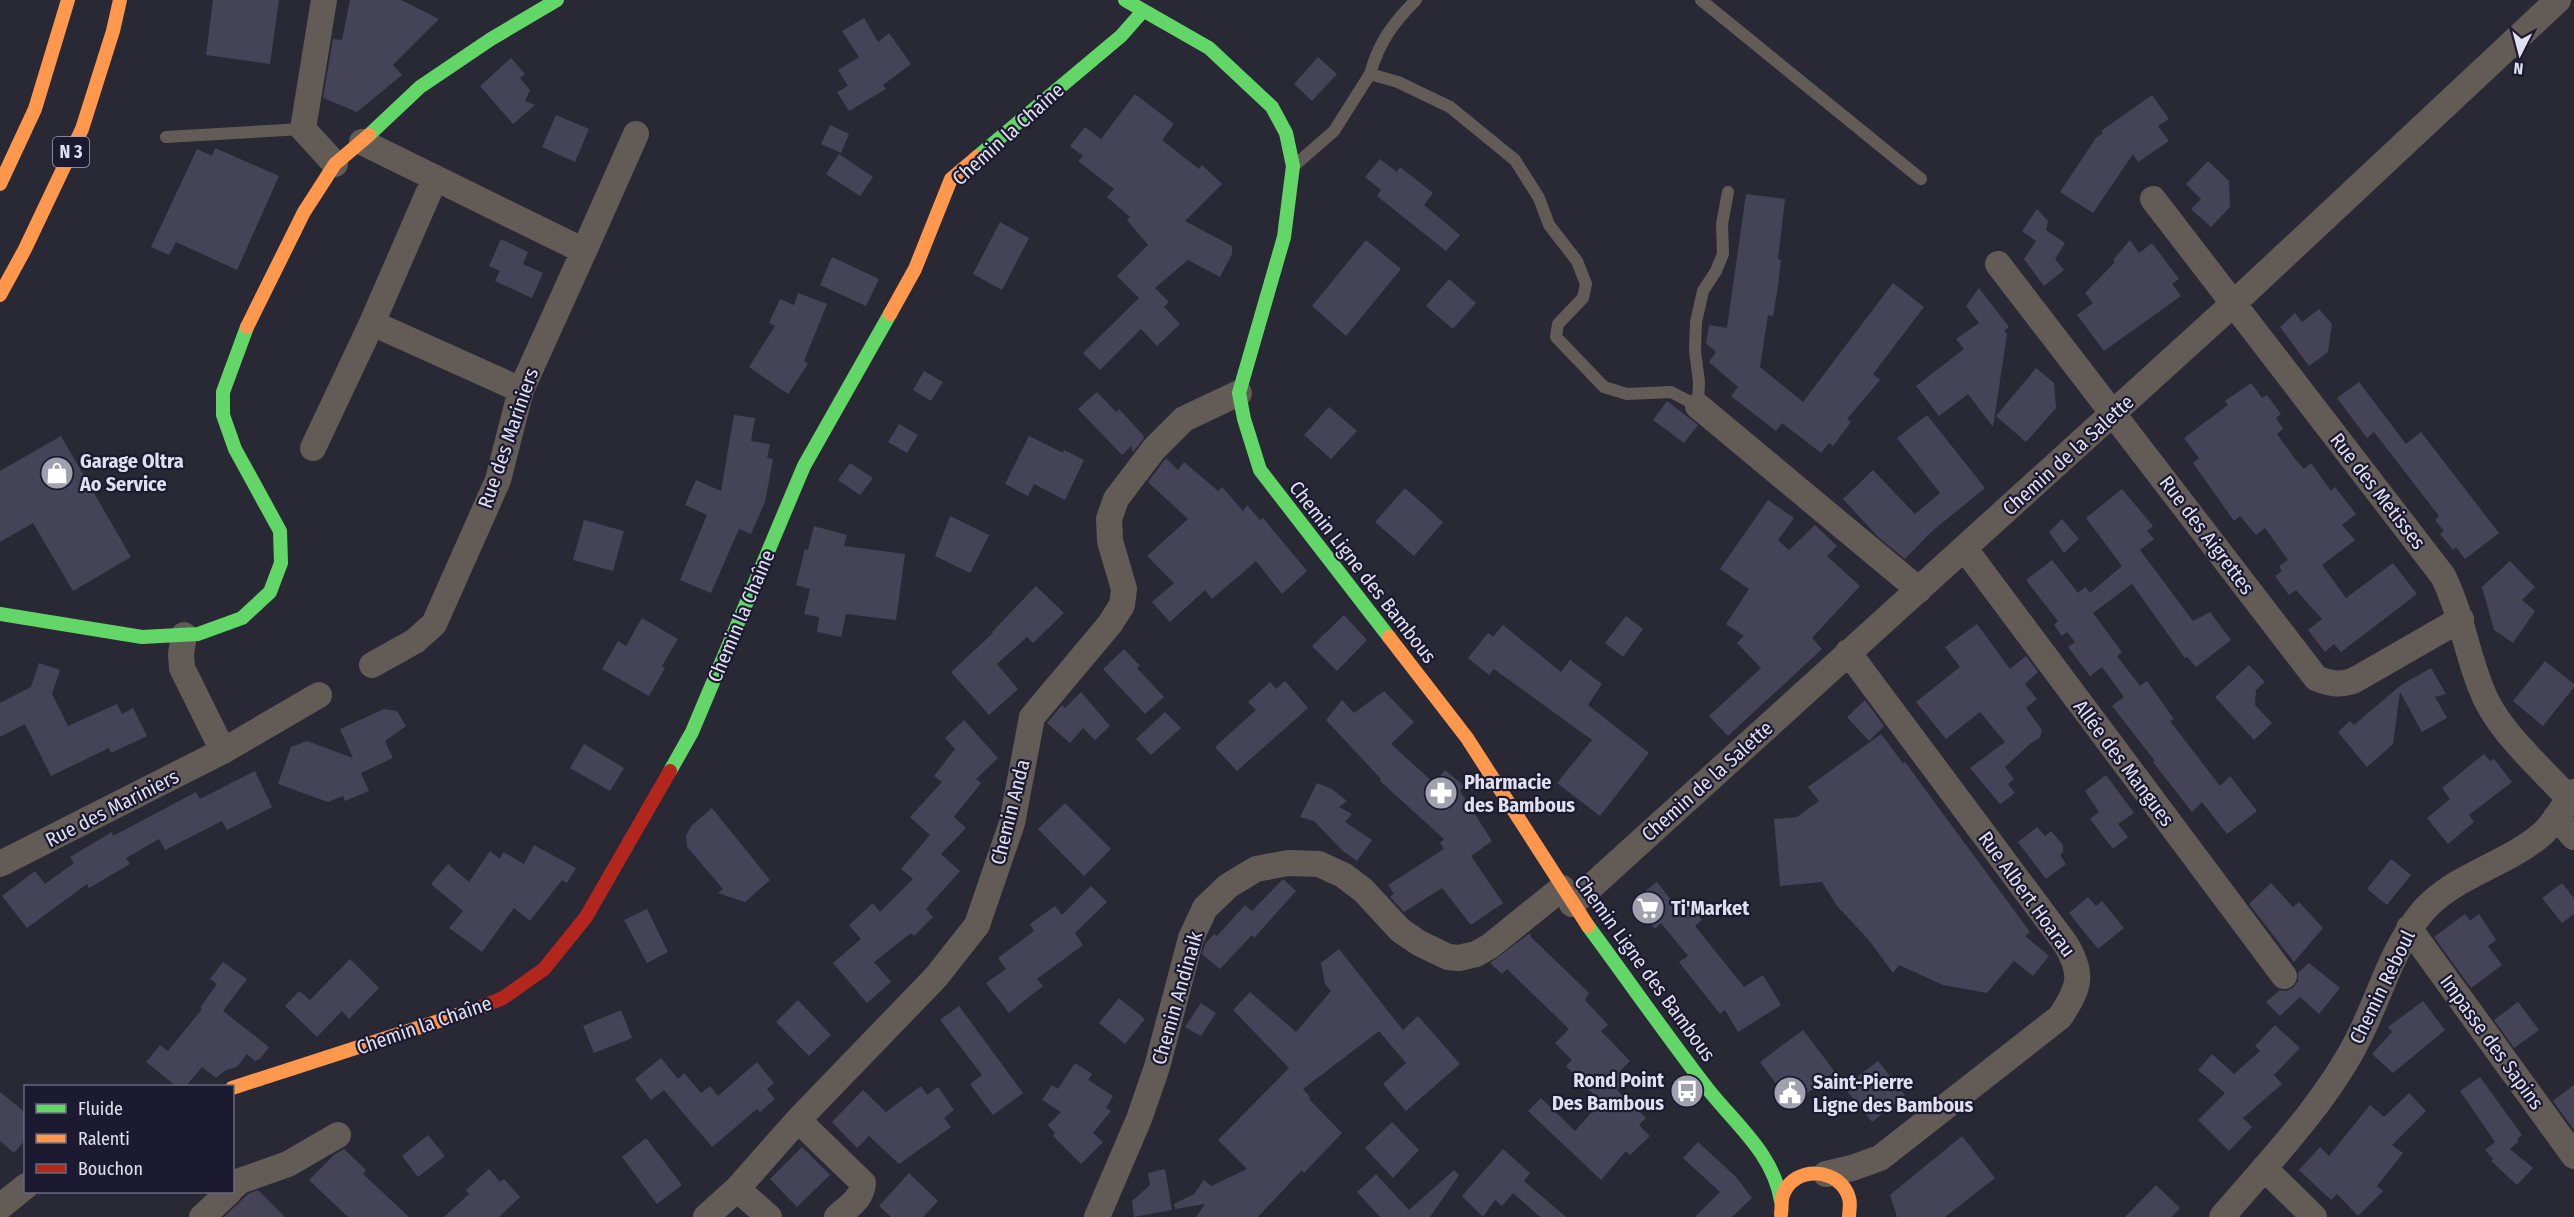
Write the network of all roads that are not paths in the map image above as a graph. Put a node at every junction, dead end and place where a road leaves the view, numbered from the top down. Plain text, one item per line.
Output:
1 (68, 0) edge
2 (120, 0) edge
3 (324, 0) edge
4 (557, 0) edge
5 (1125, 0) edge
6 (1416, 0) edge
7 (1701, 0) edge
8 (2558, 0) edge
9 (1143, 12) junction
10 (130, 19) dead end
11 (1370, 74) junction
12 (82, 129) junction
13 (303, 129) junction
14 (636, 134) dead end
15 (166, 137) dead end
16 (362, 142) junction
17 (335, 164) junction
18 (1293, 166) junction
19 (435, 178) junction
20 (1921, 179) dead end
21 (0, 184) edge
22 (1728, 192) dead end
23 (2153, 200) dead end
24 (584, 251) junction
25 (1998, 264) dead end
26 (0, 295) edge
27 (2234, 304) junction
28 (372, 323) junction
29 (521, 390) junction
30 (1239, 393) junction
31 (1698, 406) junction
32 (2114, 413) junction
33 (313, 448) dead end
34 (1965, 549) junction
35 (1919, 590) junction
36 (0, 614) edge
37 (2461, 620) junction
38 (184, 635) junction
39 (1848, 652) junction
40 (372, 665) dead end
41 (319, 695) dead end
42 (224, 751) junction
43 (2566, 802) edge
44 (2574, 837) edge
45 (0, 864) edge
46 (1567, 896) junction
47 (2409, 928) junction
48 (2284, 976) dead end
49 (234, 1087) edge
50 (798, 1120) junction
51 (338, 1135) dead end
52 (1762, 1150) junction
53 (2574, 1156) edge
54 (1880, 1158) junction
55 (2264, 1168) junction
56 (1820, 1174) junction
57 (234, 1186) edge
58 (24, 1188) edge
59 (737, 1189) junction
60 (227, 1193) edge
61 (1781, 1201) junction
62 (0, 1208) edge
63 (1849, 1213) edge
64 (202, 1217) edge
65 (706, 1217) edge
66 (769, 1217) edge
67 (837, 1217) edge
68 (1097, 1217) edge
69 (1782, 1217) edge
70 (2222, 1217) edge
71 (2314, 1217) edge

1 - 21 main road, N 3
2 - 12 main road, N 3
3 - 13 street
4 - 16 main road
5 - 9 main road, Chemin Ligne des Bambous
6 - 11 lane
7 - 20 lane
8 - 27 street, Chemin de la Salette
9 - 18 main road, Chemin Ligne des Bambous
9 - 49 main road, Chemin la Chaîne
10 - 12 main road, N 3
11 - 18 lane
11 - 31 lane
12 - 26 main road, N 3
13 - 15 lane
13 - 17 street
14 - 24 street, Rue des Mariniers
16 - 17 main road
16 - 19 street
17 - 38 main road
18 - 30 main road, Chemin Ligne des Bambous
19 - 24 street
19 - 28 street
22 - 31 lane
23 - 27 street, Rue des Metisses
24 - 29 street, Rue des Mariniers
25 - 32 street, Rue des Aigrettes
27 - 32 street, Chemin de la Salette
27 - 37 street, Rue des Metisses
28 - 29 street
28 - 33 street
29 - 40 street, Rue des Mariniers
30 - 46 main road, Chemin Ligne des Bambous
30 - 50 street, Chemin Anda
31 - 35 street
32 - 34 street, Chemin de la Salette
32 - 37 street, Rue des Aigrettes
34 - 35 street, Chemin de la Salette
34 - 48 street, Allée des Mangues
35 - 39 street, Chemin de la Salette
36 - 38 main road
37 - 43 street, Rue des Metisses
38 - 42 street
39 - 46 street, Chemin de la Salette
39 - 54 street, Rue Albert Hoarau
41 - 42 street, Rue des Mariniers
42 - 45 street, Rue des Mariniers
43 - 44 street, Rue des Metisses
43 - 47 street, Chemin Reboul
46 - 52 main road, Chemin Ligne des Bambous
46 - 68 street, Chemin Andinaik
47 - 53 street, Impasse des Sapins
47 - 55 street, Chemin Reboul
50 - 59 street, Chemin Anda
50 - 67 street
51 - 57 street
52 - 56 main road, Chemin Ligne des Bambous
52 - 61 main road, Chemin Ligne des Bambous
54 - 56 street, Rue Albert Hoarau
54 - 63 street, Rue Albert Hoarau
55 - 70 street, Chemin Reboul
55 - 71 street
56 - 61 main road
56 - 63 main road
58 - 62 street
59 - 65 street, Chemin Anda
59 - 66 street
60 - 64 street
61 - 69 main road, Chemin Ligne des Bambous

